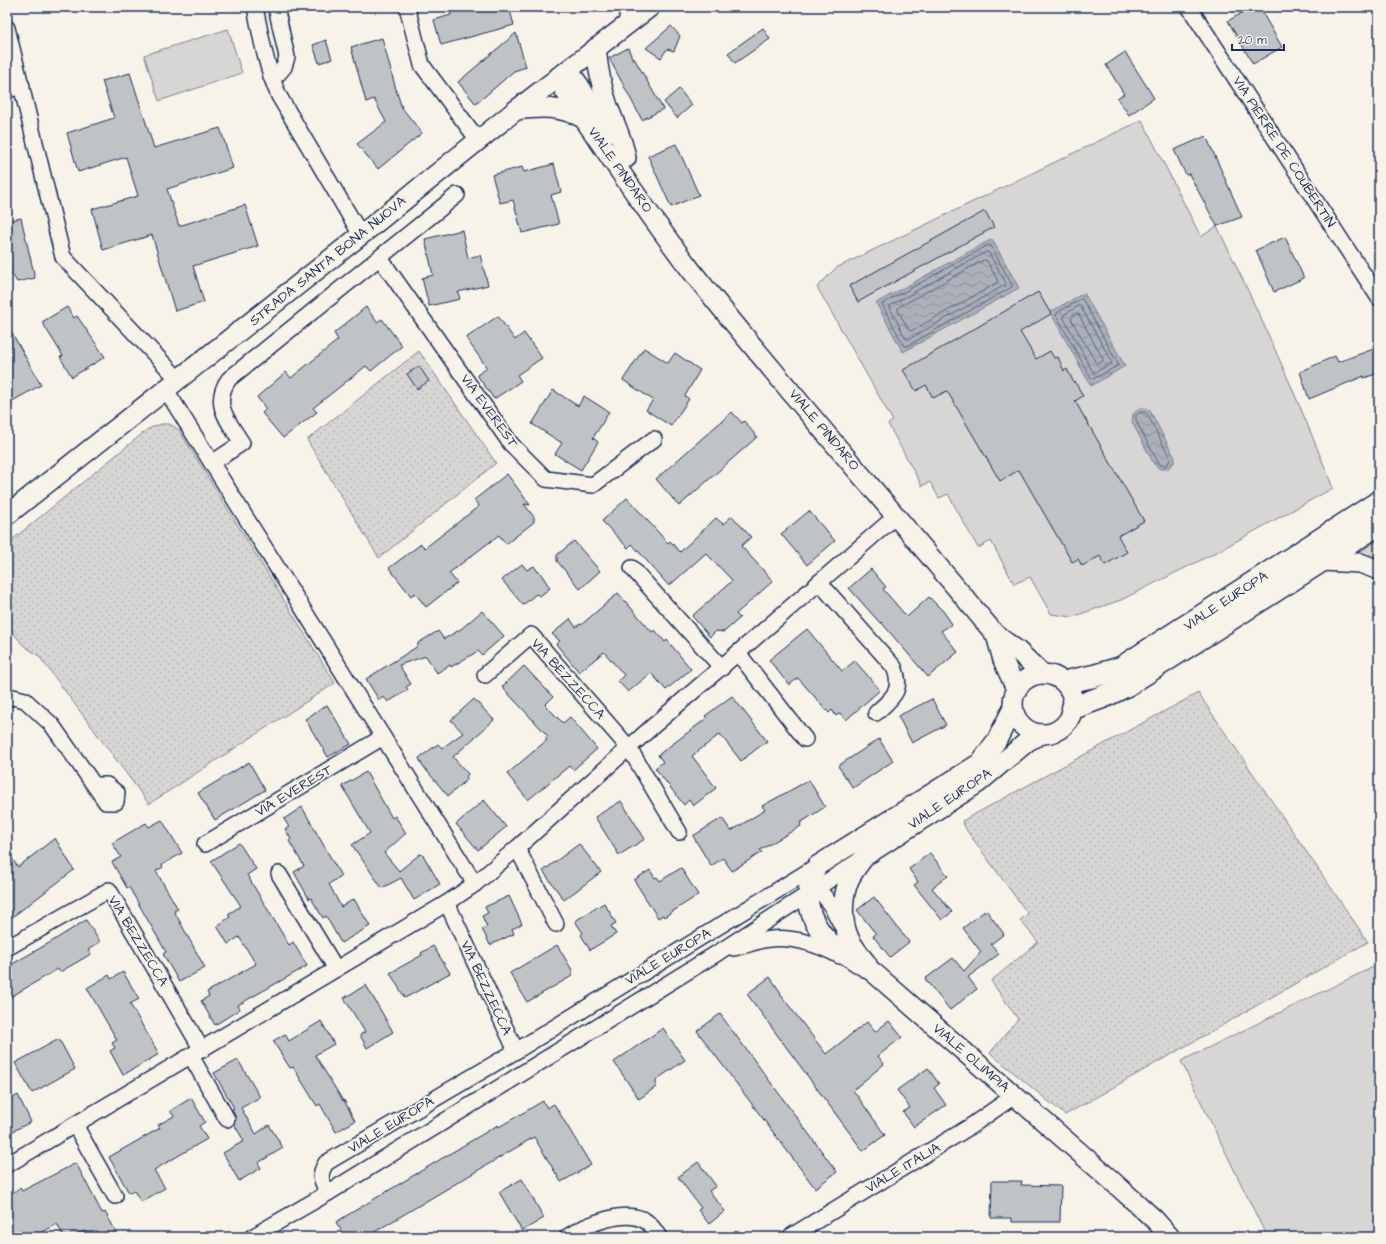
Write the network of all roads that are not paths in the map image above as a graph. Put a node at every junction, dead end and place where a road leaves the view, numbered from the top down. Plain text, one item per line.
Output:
1 (255, 7) edge
2 (276, 7) edge
3 (407, 7) edge
4 (650, 7) edge
5 (1189, 7) edge
6 (627, 16) edge
7 (7, 28) edge
8 (596, 48) junction
9 (563, 73) junction
10 (271, 77) junction
11 (22, 86) junction
12 (7, 90) edge
13 (516, 110) junction
14 (584, 118) junction
15 (478, 140) junction
16 (626, 158) junction
17 (457, 195) dead end
18 (656, 223) junction
19 (361, 235) junction
20 (380, 258) junction
21 (1379, 298) edge
22 (173, 385) junction
23 (654, 439) dead end
24 (212, 463) junction
25 (1379, 502) edge
26 (7, 515) edge
27 (896, 516) junction
28 (1379, 524) edge
29 (1322, 561) junction
30 (632, 568) dead end
31 (1379, 570) edge
32 (819, 582) junction
33 (996, 635) junction
34 (738, 653) junction
35 (722, 668) junction
36 (1041, 673) junction
37 (485, 675) dead end
38 (1066, 682) junction
39 (1016, 689) junction
40 (7, 699) edge
41 (1013, 708) junction
42 (1074, 708) junction
43 (876, 713) dead end
44 (1042, 734) junction
45 (383, 737) junction
46 (805, 739) dead end
47 (630, 748) junction
48 (95, 786) dead end
49 (679, 832) dead end
50 (205, 844) dead end
51 (517, 848) junction
52 (865, 856) junction
53 (279, 874) dead end
54 (809, 883) junction
55 (474, 884) junction
56 (447, 903) junction
57 (556, 924) dead end
58 (849, 939) junction
59 (7, 948) edge
60 (719, 952) junction
61 (336, 969) junction
62 (873, 972) junction
63 (516, 1051) junction
64 (196, 1053) junction
65 (1014, 1096) junction
66 (228, 1119) dead end
67 (74, 1125) junction
68 (7, 1165) edge
69 (328, 1193) junction
70 (115, 1196) dead end
71 (252, 1237) edge
72 (567, 1237) edge
73 (659, 1237) edge
74 (790, 1237) edge
75 (1170, 1237) edge

1 - 10 street
2 - 10 street
3 - 15 street
4 - 6 street, STRADA SANTA BONA NUOVA
5 - 21 street, VIA PIERRE DE COUBERTIN
6 - 8 street, STRADA SANTA BONA NUOVA
7 - 11 street
8 - 9 street, STRADA SANTA BONA NUOVA
8 - 16 street, VIALE PINDARO
9 - 13 street, STRADA SANTA BONA NUOVA
9 - 14 street, VIALE PINDARO
9 - 16 street, VIALE PINDARO
10 - 19 street
11 - 12 street
11 - 22 street
13 - 14 street, VIALE PINDARO
13 - 15 street, STRADA SANTA BONA NUOVA
14 - 18 street, VIALE PINDARO
15 - 19 street, STRADA SANTA BONA NUOVA
16 - 18 street, VIALE PINDARO
17 - 20 street
18 - 27 street, VIALE PINDARO
19 - 22 street, STRADA SANTA BONA NUOVA
20 - 23 street, VIA EVEREST
20 - 24 street
22 - 24 street
22 - 26 street, STRADA SANTA BONA NUOVA
24 - 45 street
25 - 38 main road, VIALE EUROPA
27 - 32 street
27 - 33 street, VIALE PINDARO
28 - 29 main road, VIALE EUROPA
29 - 31 street
29 - 42 main road, VIALE EUROPA
30 - 35 street
32 - 34 street
32 - 43 street
33 - 36 street, VIALE PINDARO
33 - 39 street, VIALE PINDARO
34 - 35 street
34 - 46 street
35 - 47 street
36 - 38 street
36 - 39 street
37 - 47 street, VIA BEZZECCA
38 - 42 street
39 - 41 street, VIALE EUROPA
40 - 48 street
41 - 44 street
41 - 54 street, VIALE EUROPA
42 - 44 street, VIALE EUROPA
44 - 52 street, VIALE EUROPA
45 - 50 street, VIA EVEREST
45 - 55 street
47 - 49 street, VIA BEZZECCA
47 - 51 street
51 - 55 street
51 - 57 street
52 - 54 street, VIALE EUROPA
52 - 58 street
53 - 61 street
54 - 58 street
54 - 60 street, VIALE EUROPA
54 - 62 street, VIALE OLIMPIA
54 - 63 street, VIALE EUROPA
55 - 56 street
56 - 61 street
56 - 63 street, VIA BEZZECCA
58 - 62 street
59 - 64 street, VIA BEZZECCA
60 - 62 street
60 - 69 street, VIALE EUROPA
61 - 64 street
62 - 65 street, VIALE OLIMPIA
63 - 69 street, VIALE EUROPA
64 - 66 street, VIA BEZZECCA
64 - 67 street
65 - 74 street, VIALE ITALIA
65 - 75 street, VIALE OLIMPIA
67 - 68 street
67 - 70 street
69 - 71 street, VIALE EUROPA
72 - 73 street

